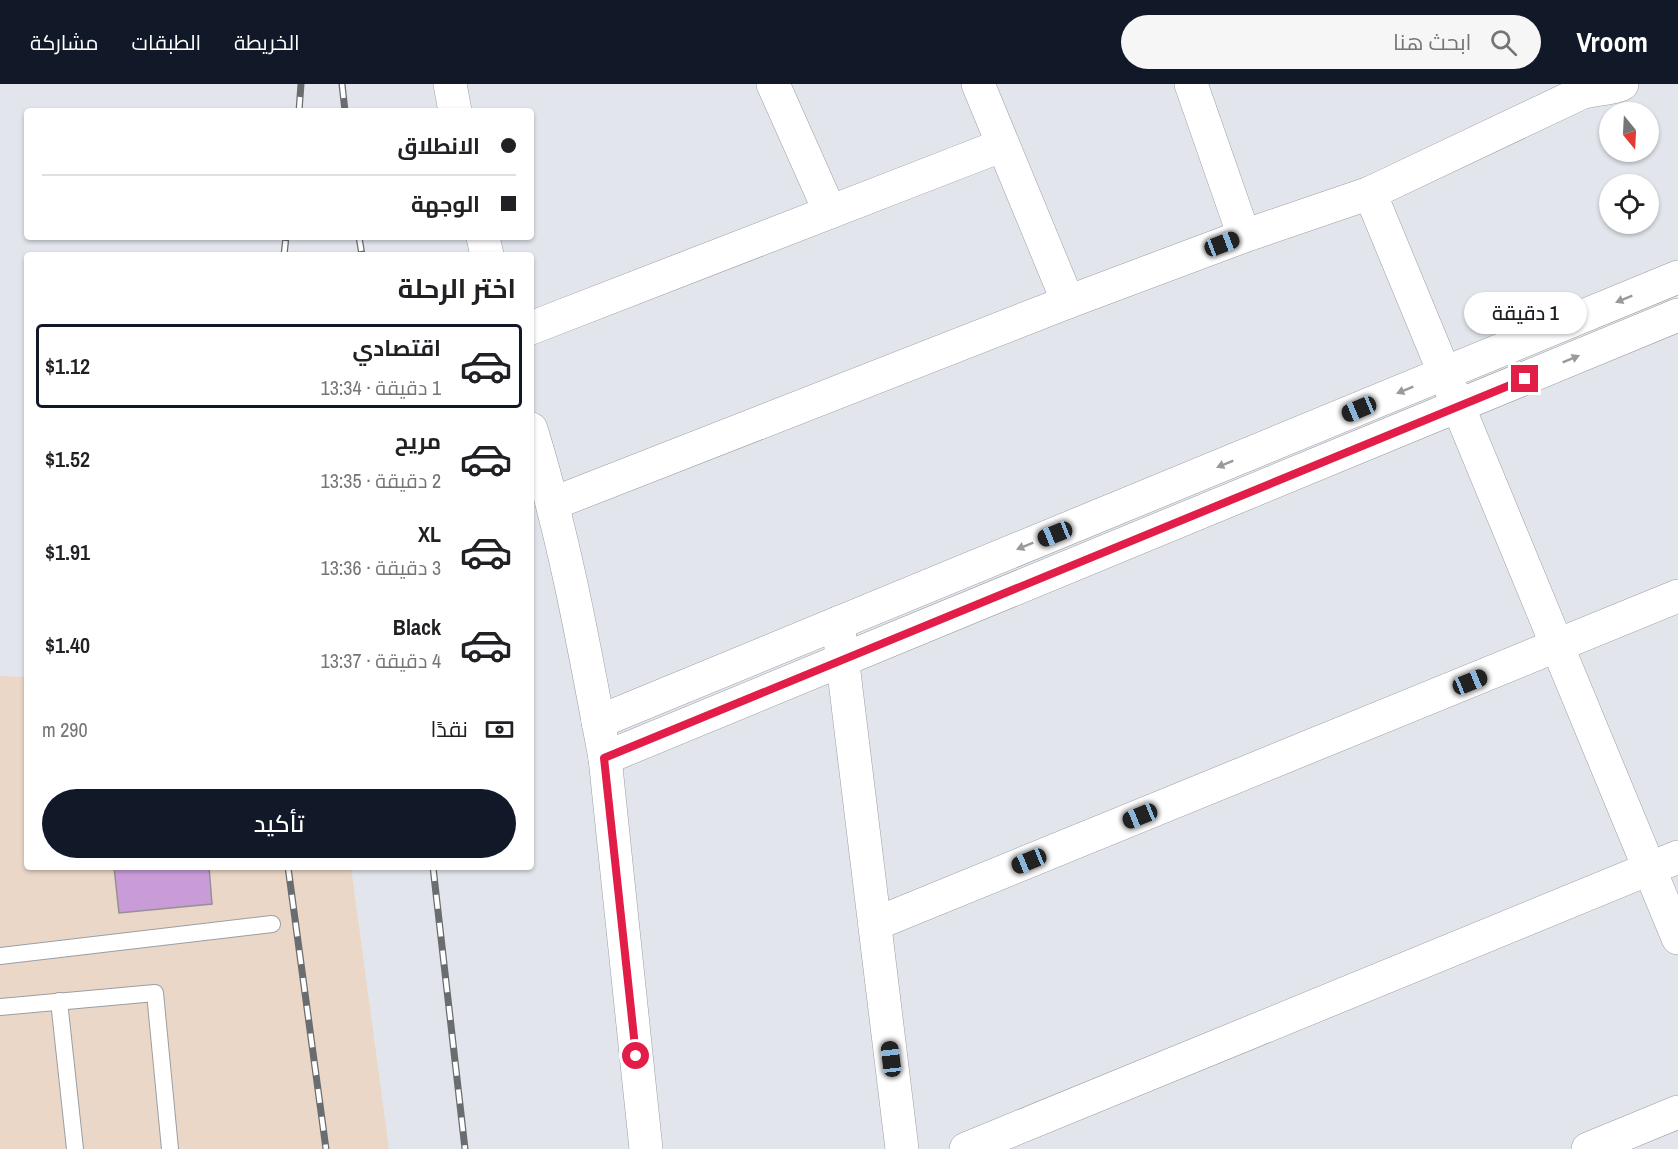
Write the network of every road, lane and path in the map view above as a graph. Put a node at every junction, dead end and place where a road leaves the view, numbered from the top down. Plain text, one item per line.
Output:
1 (450, 84) edge
2 (773, 84) edge
3 (978, 84) edge
4 (1191, 84) edge
5 (1622, 84) edge
6 (1580, 88) edge
7 (454, 108) edge
8 (1003, 145) junction
9 (1370, 193) junction
10 (830, 212) junction
11 (1244, 236) junction
12 (1678, 277) edge
13 (1068, 302) junction
14 (1678, 315) edge
15 (534, 327) edge
16 (1445, 373) junction
17 (1459, 406) junction
18 (534, 439) edge
19 (554, 503) junction
20 (1678, 596) edge
21 (838, 623) junction
22 (1558, 646) junction
23 (843, 660) junction
24 (598, 722) junction
25 (604, 758) junction
26 (1664, 862) edge
27 (272, 924) dead end
28 (875, 924) junction
29 (1678, 938) edge
30 (0, 956) edge
31 (58, 1001) junction
32 (0, 1007) edge
33 (1678, 1112) edge
34 (75, 1149) edge
35 (170, 1149) edge
36 (646, 1149) edge
37 (902, 1149) edge
38 (966, 1149) edge
39 (1588, 1149) edge

1 - 7 street
2 - 10 street
3 - 8 street
4 - 11 street
5 - 6 street
6 - 9 street
8 - 10 street
8 - 13 street
9 - 11 street
9 - 16 street
10 - 15 street
11 - 13 street
12 -> 16 street
13 - 19 street
17 -> 14 street
16 - 17 street
16 -> 21 street
17 - 22 street
17 - 23 street
18 - 19 street
19 - 24 street
20 - 22 street
21 - 23 street
21 - 24 street
22 - 26 street
22 - 28 street
23 - 25 street
23 - 28 street
24 - 25 street
25 - 36 street
26 - 29 street
26 - 38 street
27 - 30 lane
28 - 37 street
31 - 32 lane
31 - 34 lane
31 - 35 lane
33 - 39 street

